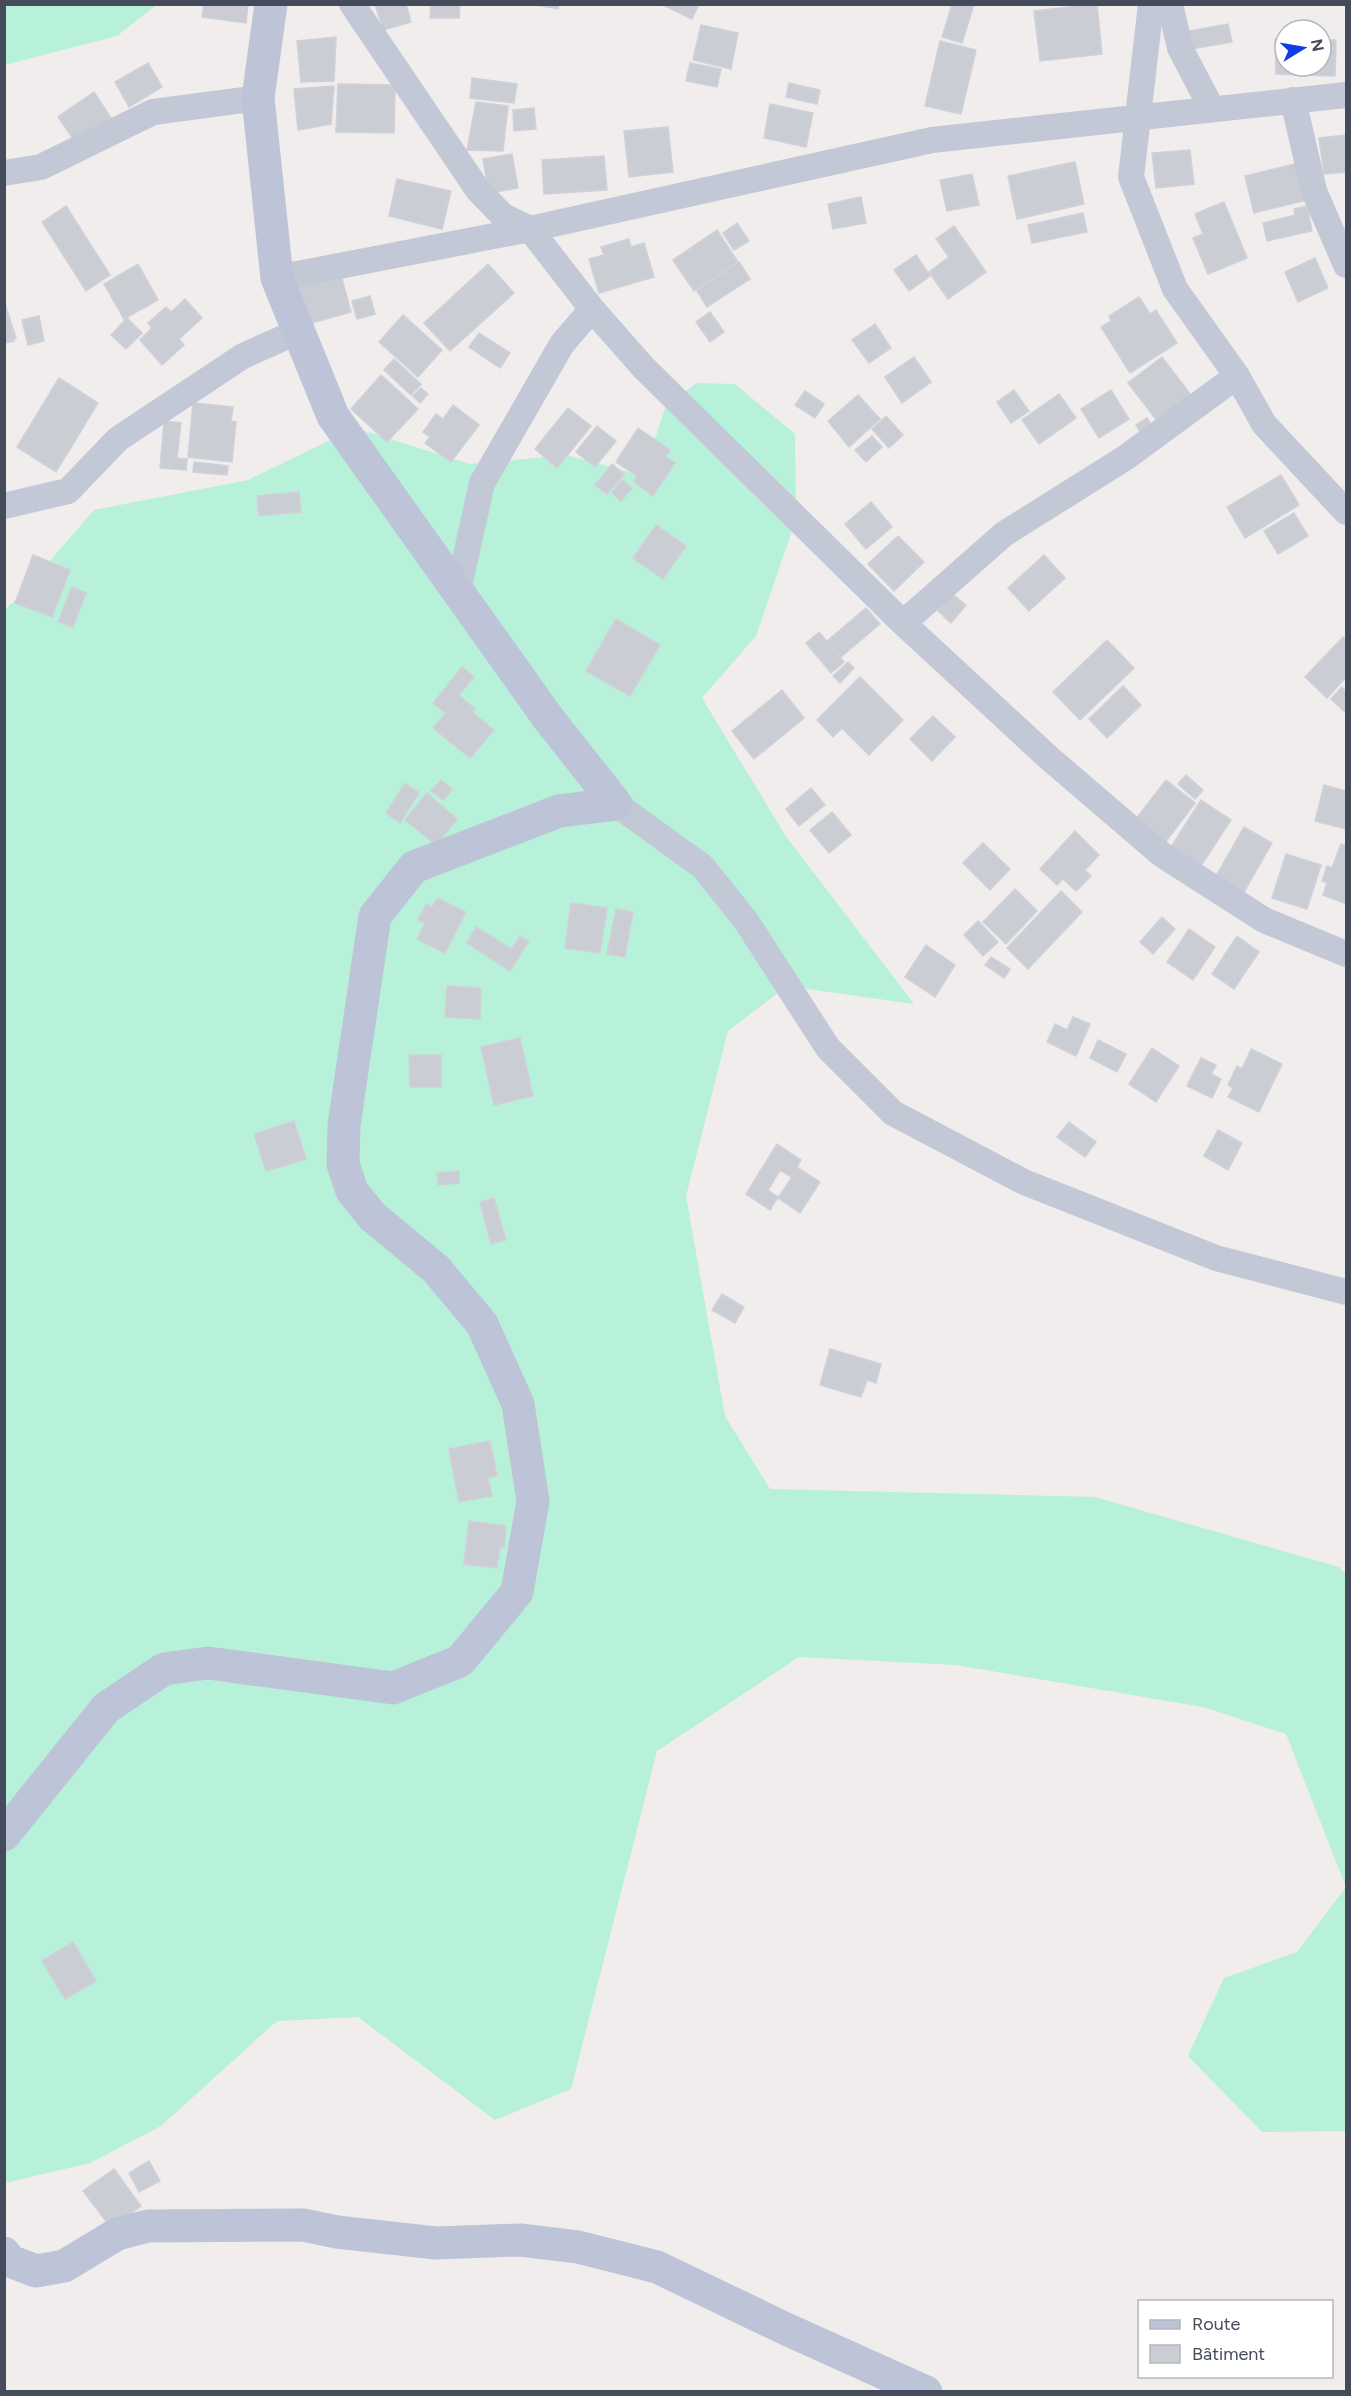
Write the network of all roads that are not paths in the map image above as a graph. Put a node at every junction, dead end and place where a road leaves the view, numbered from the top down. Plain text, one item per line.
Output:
1 (272, 4) edge
2 (352, 4) edge
3 (1151, 4) edge
4 (1170, 4) edge
5 (1347, 94) edge
6 (258, 98) junction
7 (1293, 100) junction
8 (1212, 109) junction
9 (1138, 117) junction
10 (4, 173) edge
11 (530, 229) junction
12 (1347, 265) edge
13 (277, 278) junction
14 (592, 309) junction
15 (299, 331) junction
16 (1237, 376) junction
17 (4, 506) edge
18 (1347, 512) edge
19 (458, 591) junction
20 (903, 623) junction
21 (616, 804) junction
22 (1347, 954) edge
23 (1347, 1292) edge
24 (4, 1835) edge
25 (4, 2253) edge
26 (926, 2391) edge

1 - 6 street
2 - 11 street
3 - 9 street
4 - 8 street
5 - 7 street
6 - 10 street
6 - 13 street
7 - 8 street
7 - 12 street
8 - 9 street
9 - 11 street
9 - 16 street
11 - 13 street
11 - 14 street
13 - 15 street
14 - 19 street
14 - 20 street
15 - 17 street
15 - 19 street
16 - 18 street
16 - 20 street
19 - 21 street
20 - 22 street
21 - 23 street
21 - 24 street
25 - 26 street

